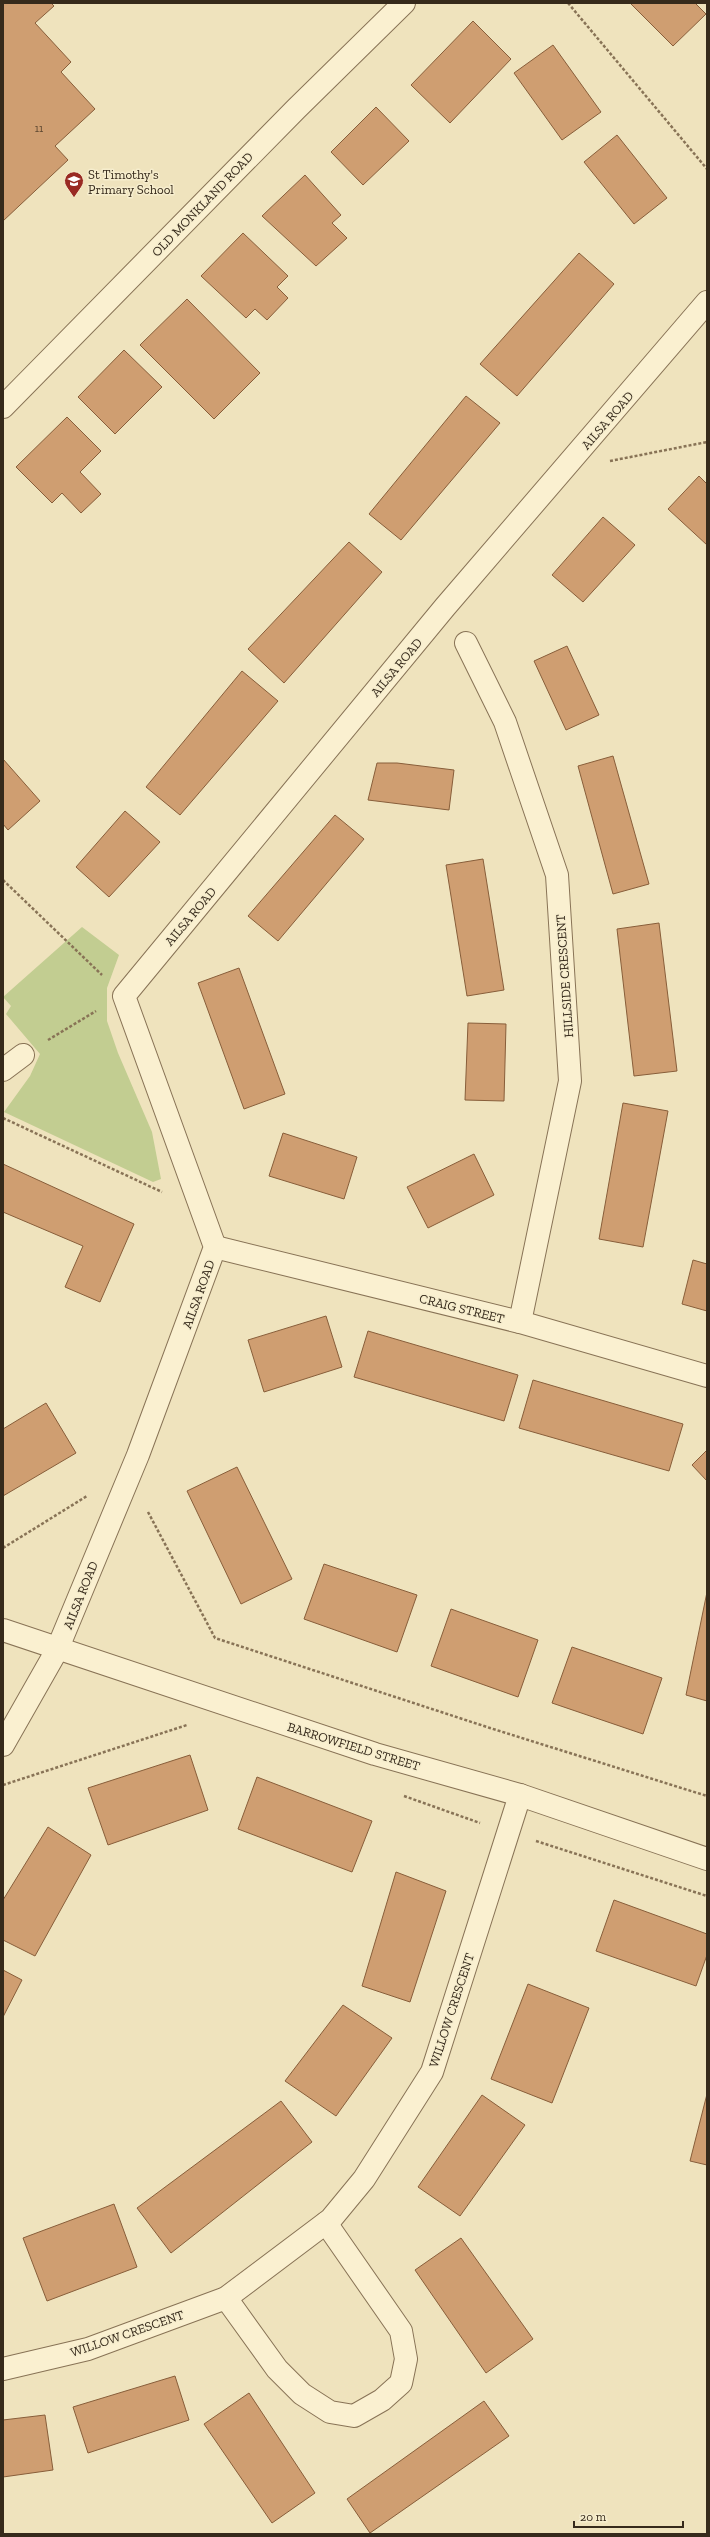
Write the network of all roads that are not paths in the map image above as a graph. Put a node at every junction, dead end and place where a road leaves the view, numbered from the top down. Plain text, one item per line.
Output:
1 (404, 3) edge
2 (704, 316) edge
3 (3, 407) edge
4 (466, 643) dead end
5 (23, 1055) road end
6 (3, 1070) edge
7 (215, 1247) junction
8 (520, 1322) junction
9 (707, 1376) edge
10 (3, 1630) edge
11 (58, 1650) junction
12 (3, 1744) edge
13 (520, 1795) junction
14 (707, 1858) edge
15 (326, 2224) junction
16 (226, 2298) junction
17 (3, 2369) edge

1 - 3 street, OLD MONKLAND ROAD
2 - 7 street, AILSA ROAD
4 - 8 street, HILLSIDE CRESCENT
5 - 6 street
7 - 8 street, CRAIG STREET
7 - 11 street, AILSA ROAD
8 - 9 street, CRAIG STREET
10 - 11 street, BARROWFIELD STREET
11 - 12 street, AILSA ROAD
11 - 13 street, BARROWFIELD STREET
13 - 14 street, BARROWFIELD STREET
13 - 15 street, WILLOW CRESCENT
15 - 16 street, WILLOW CRESCENT
15 - 16 street
16 - 17 street, WILLOW CRESCENT

